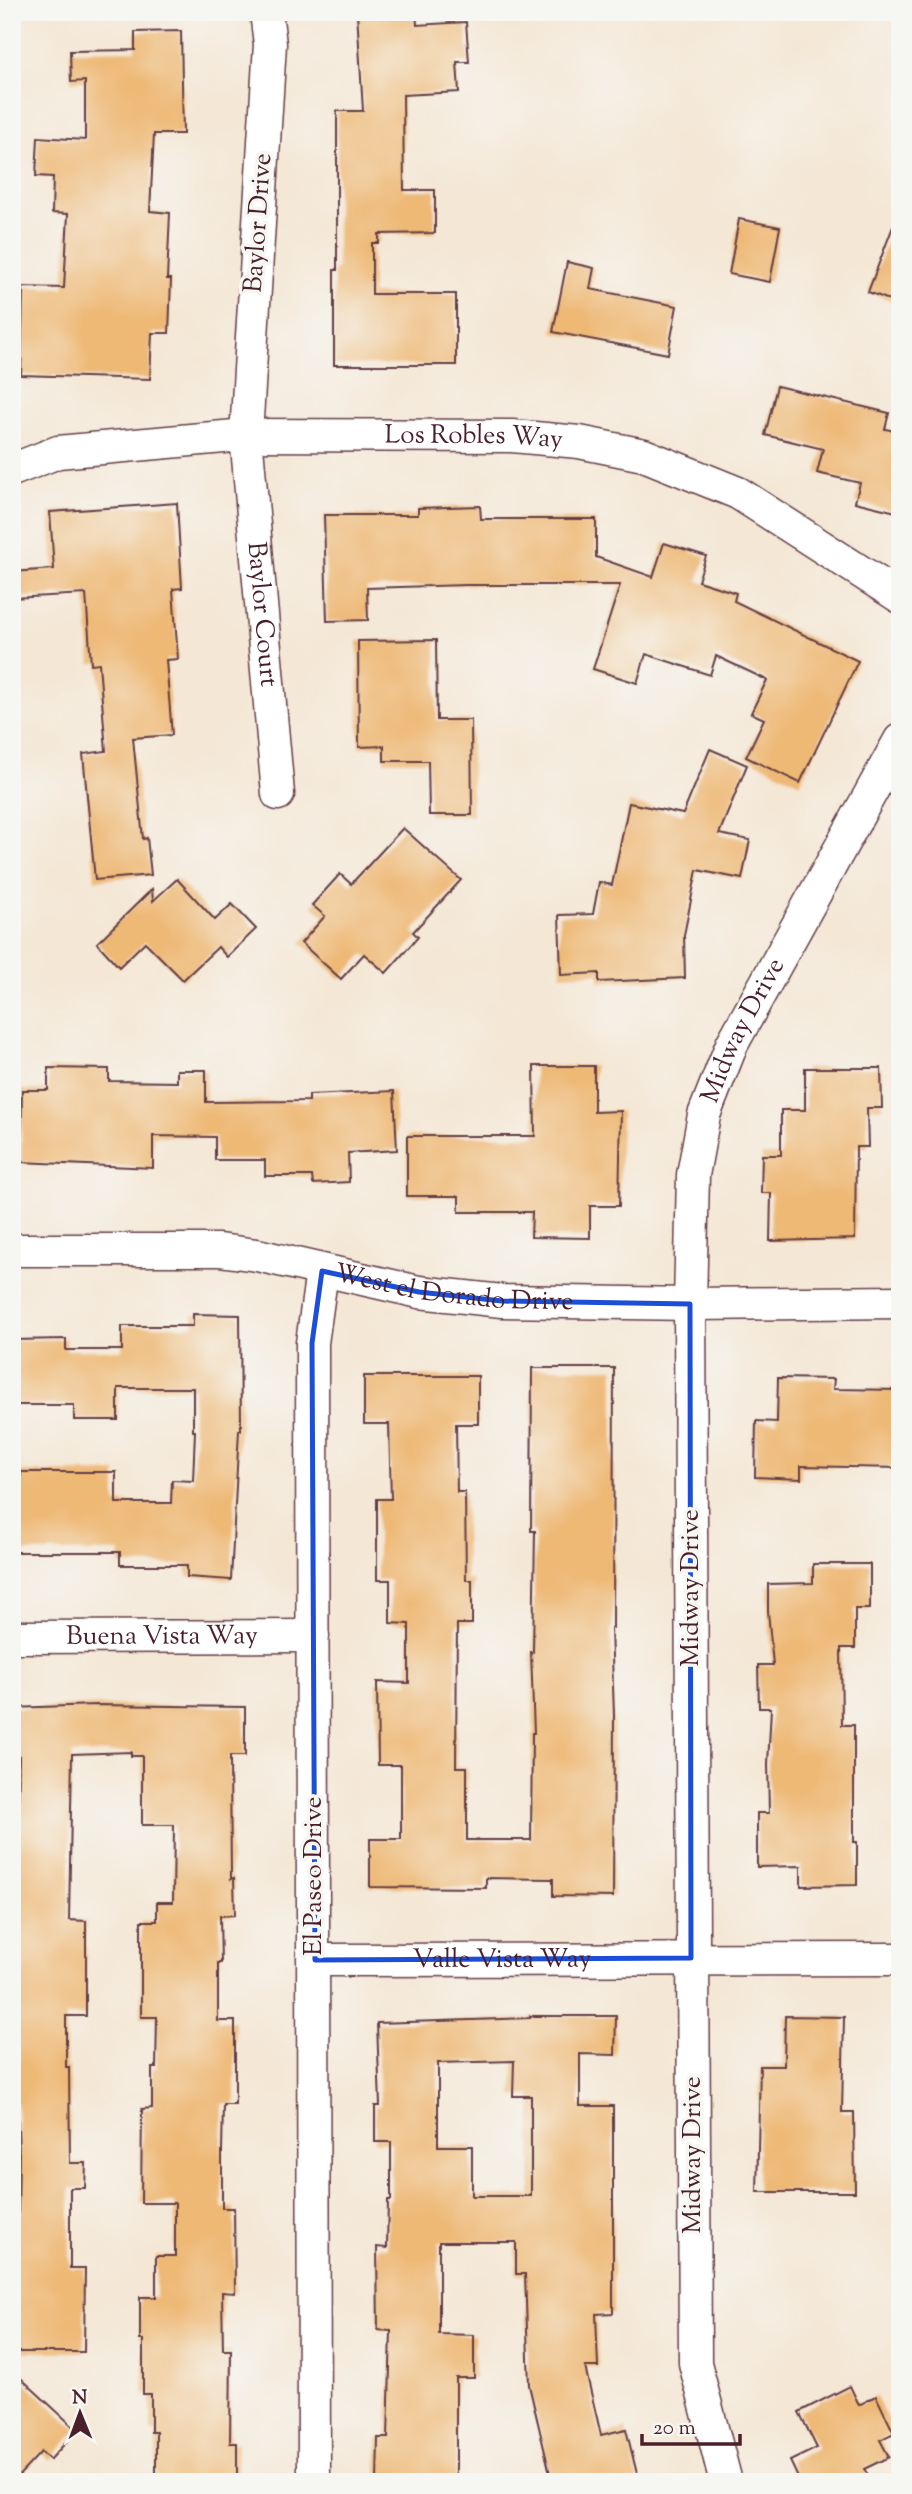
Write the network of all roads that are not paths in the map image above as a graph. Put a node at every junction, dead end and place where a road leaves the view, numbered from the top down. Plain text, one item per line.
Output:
1 (266, 12) edge
2 (246, 435) junction
3 (12, 470) edge
4 (900, 597) edge
5 (900, 740) edge
6 (278, 794) dead end
7 (12, 1250) edge
8 (322, 1271) junction
9 (900, 1302) edge
10 (690, 1304) junction
11 (313, 1636) junction
12 (12, 1637) edge
13 (691, 1958) junction
14 (900, 1959) edge
15 (315, 1960) junction
16 (314, 2482) edge
17 (726, 2482) edge

1 - 2 street, Baylor Drive
2 - 3 street, Los Robles Way
2 - 4 street, Los Robles Way
2 - 6 street, Baylor Court
5 - 10 street, Midway Drive
7 - 8 street, West el Dorado Drive
8 - 10 street, West el Dorado Drive
8 - 11 street, El Paseo Drive
9 - 10 street, West el Dorado Drive
10 - 13 street, Midway Drive
11 - 12 street, Buena Vista Way
11 - 15 street, El Paseo Drive
13 - 14 street, Valle Vista Way
13 - 15 street, Valle Vista Way
13 - 17 street, Midway Drive
15 - 16 street, El Paseo Drive

